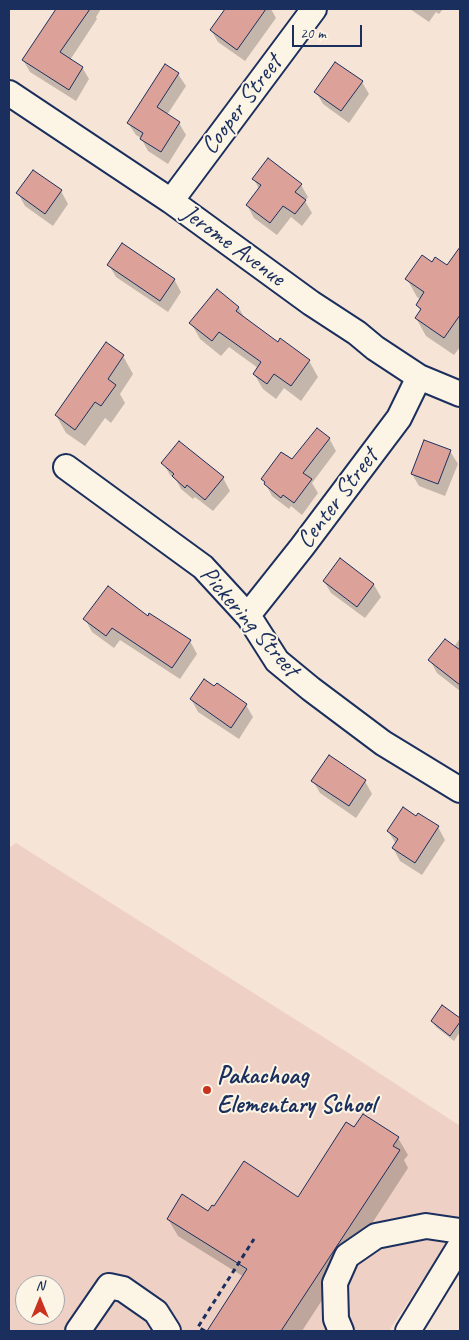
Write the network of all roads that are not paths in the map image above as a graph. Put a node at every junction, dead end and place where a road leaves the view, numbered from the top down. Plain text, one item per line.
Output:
1 (314, 9) edge
2 (9, 93) edge
3 (171, 201) junction
4 (419, 377) junction
5 (460, 394) edge
6 (66, 467) dead end
7 (248, 615) junction
8 (460, 790) edge
9 (460, 1231) edge
10 (460, 1246) edge
11 (78, 1331) edge
12 (168, 1331) edge
13 (341, 1331) edge
14 (408, 1331) edge

1 - 3 street, Cooper Street
2 - 3 street, Jerome Avenue
3 - 4 street, Jerome Avenue
4 - 5 street, Jerome Avenue
4 - 7 street, Center Street
6 - 7 street, Pickering Street
7 - 8 street, Pickering Street
9 - 13 street
10 - 14 street
11 - 12 street

